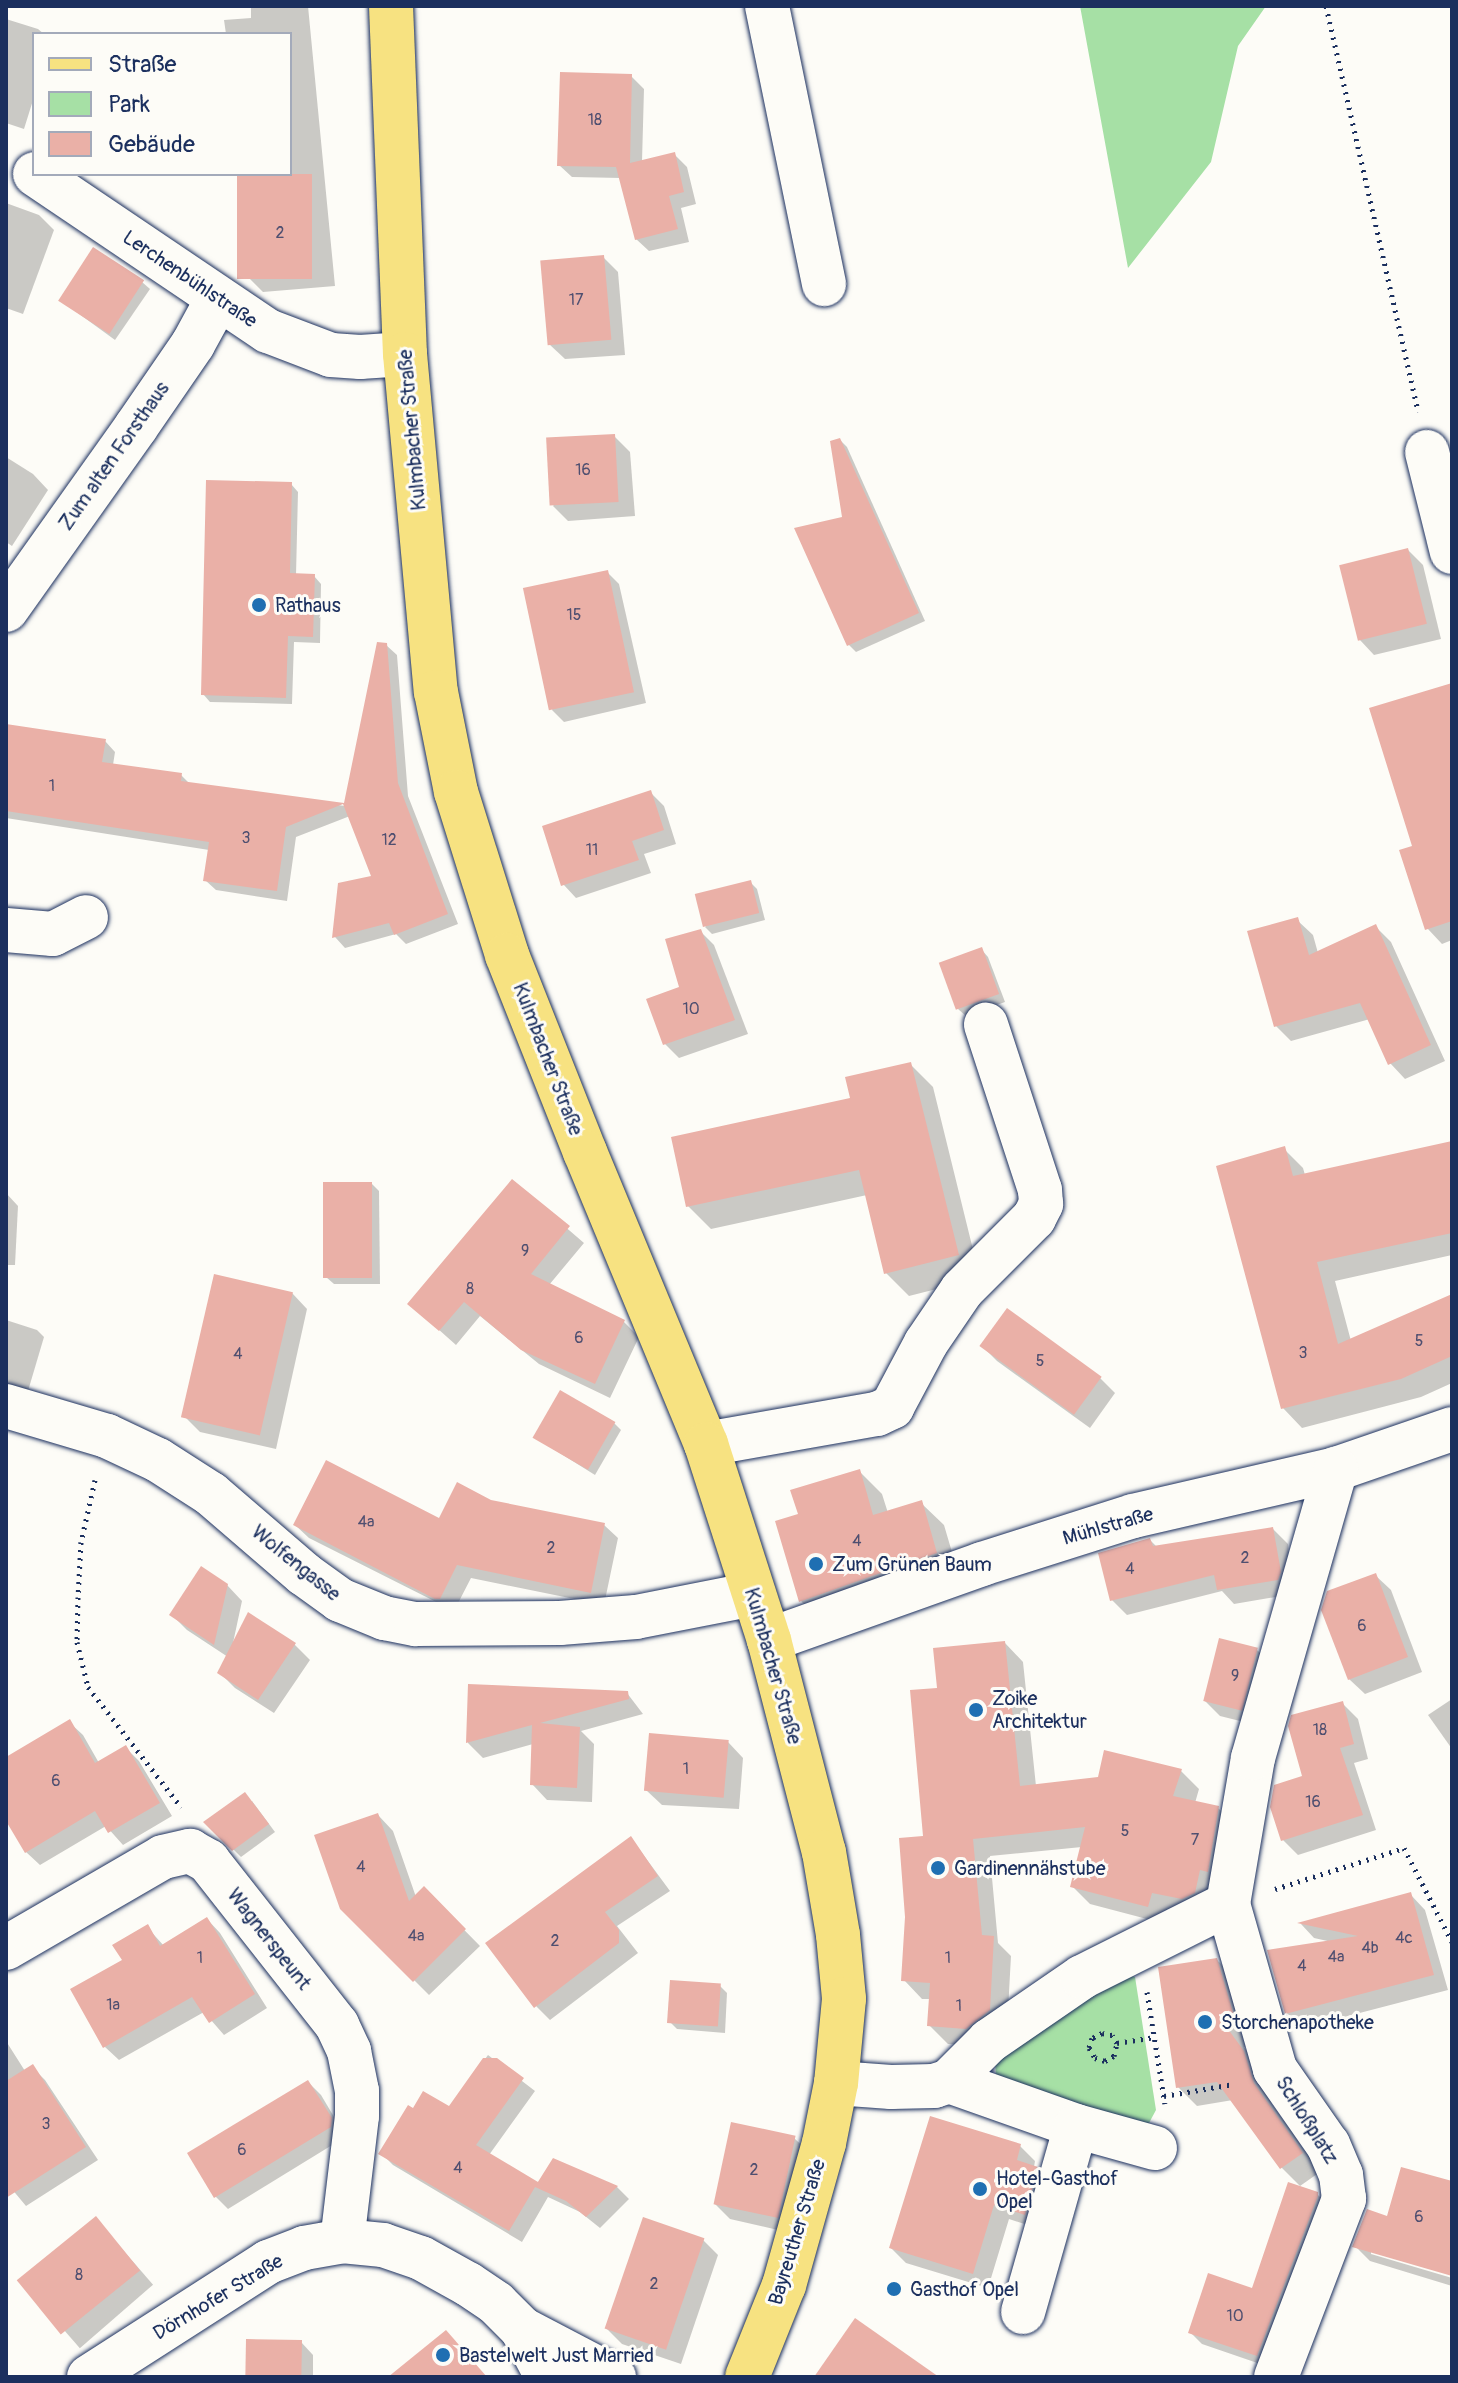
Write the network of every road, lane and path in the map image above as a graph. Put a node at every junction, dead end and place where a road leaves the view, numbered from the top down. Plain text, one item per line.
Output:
1 (391, 6) edge
2 (767, 6) edge
3 (1326, 6) edge
4 (6, 154) edge
5 (32, 173) edge
6 (37, 176) edge
7 (824, 284) dead end
8 (217, 300) junction
9 (405, 354) junction
10 (1427, 452) joint
11 (1452, 552) edge
12 (6, 610) edge
13 (86, 917) dead end
14 (6, 930) edge
15 (986, 1025) dead end
16 (6, 1406) edge
17 (1452, 1429) edge
18 (107, 1436) junction
19 (706, 1444) junction
20 (1336, 1469) junction
21 (753, 1594) junction
22 (769, 1640) junction
23 (190, 1851) junction
24 (1228, 1904) junction
25 (1452, 1942) edge
26 (6, 1948) edge
27 (1147, 1995) dead end
28 (1154, 2037) junction
29 (1117, 2043) junction
30 (949, 2081) junction
31 (836, 2083) junction
32 (1229, 2085) dead end
33 (1164, 2096) junction
34 (1076, 2126) junction
35 (1155, 2148) joint
36 (342, 2241) junction
37 (1023, 2312) dead end
38 (522, 2329) junction
39 (89, 2377) edge
40 (547, 2377) edge
41 (614, 2377) edge
42 (747, 2377) edge
43 (1276, 2377) edge

1 - 9 main road, Kulmbacher Straße
2 - 7 street
3 - 10 path
4 - 5 street, Lerchenbühlstraße
6 - 8 street, Lerchenbühlstraße
8 - 9 street, Lerchenbühlstraße
8 - 12 street, Zum alten Forsthaus
9 - 19 main road, Kulmbacher Straße
10 - 11 street
13 - 14 street
15 - 19 street
16 - 18 street, Wolfengasse
17 - 20 street, Mühlstraße
18 - 21 street, Wolfengasse
18 - 23 path
19 - 21 main road, Kulmbacher Straße
20 - 22 street, Mühlstraße
20 - 24 street, Schloßplatz
21 - 22 main road, Kulmbacher Straße
22 - 31 main road, Kulmbacher Straße
23 - 26 street
23 - 36 street, Wagnerspeunt
24 - 25 path
24 - 30 street
24 - 43 street, Schloßplatz
27 - 28 path
28 - 29 path
28 - 33 path
29 - 29 path
30 - 31 street
30 - 34 street
31 - 42 main road, Bayreuther Straße
32 - 33 path
33 - 35 path
34 - 35 street
34 - 37 street
36 - 38 street, Dörnhofer Straße
36 - 39 street, Dörnhofer Straße
38 - 40 street, Dörnhofer Straße
38 - 41 street, Dörnhofer Straße

